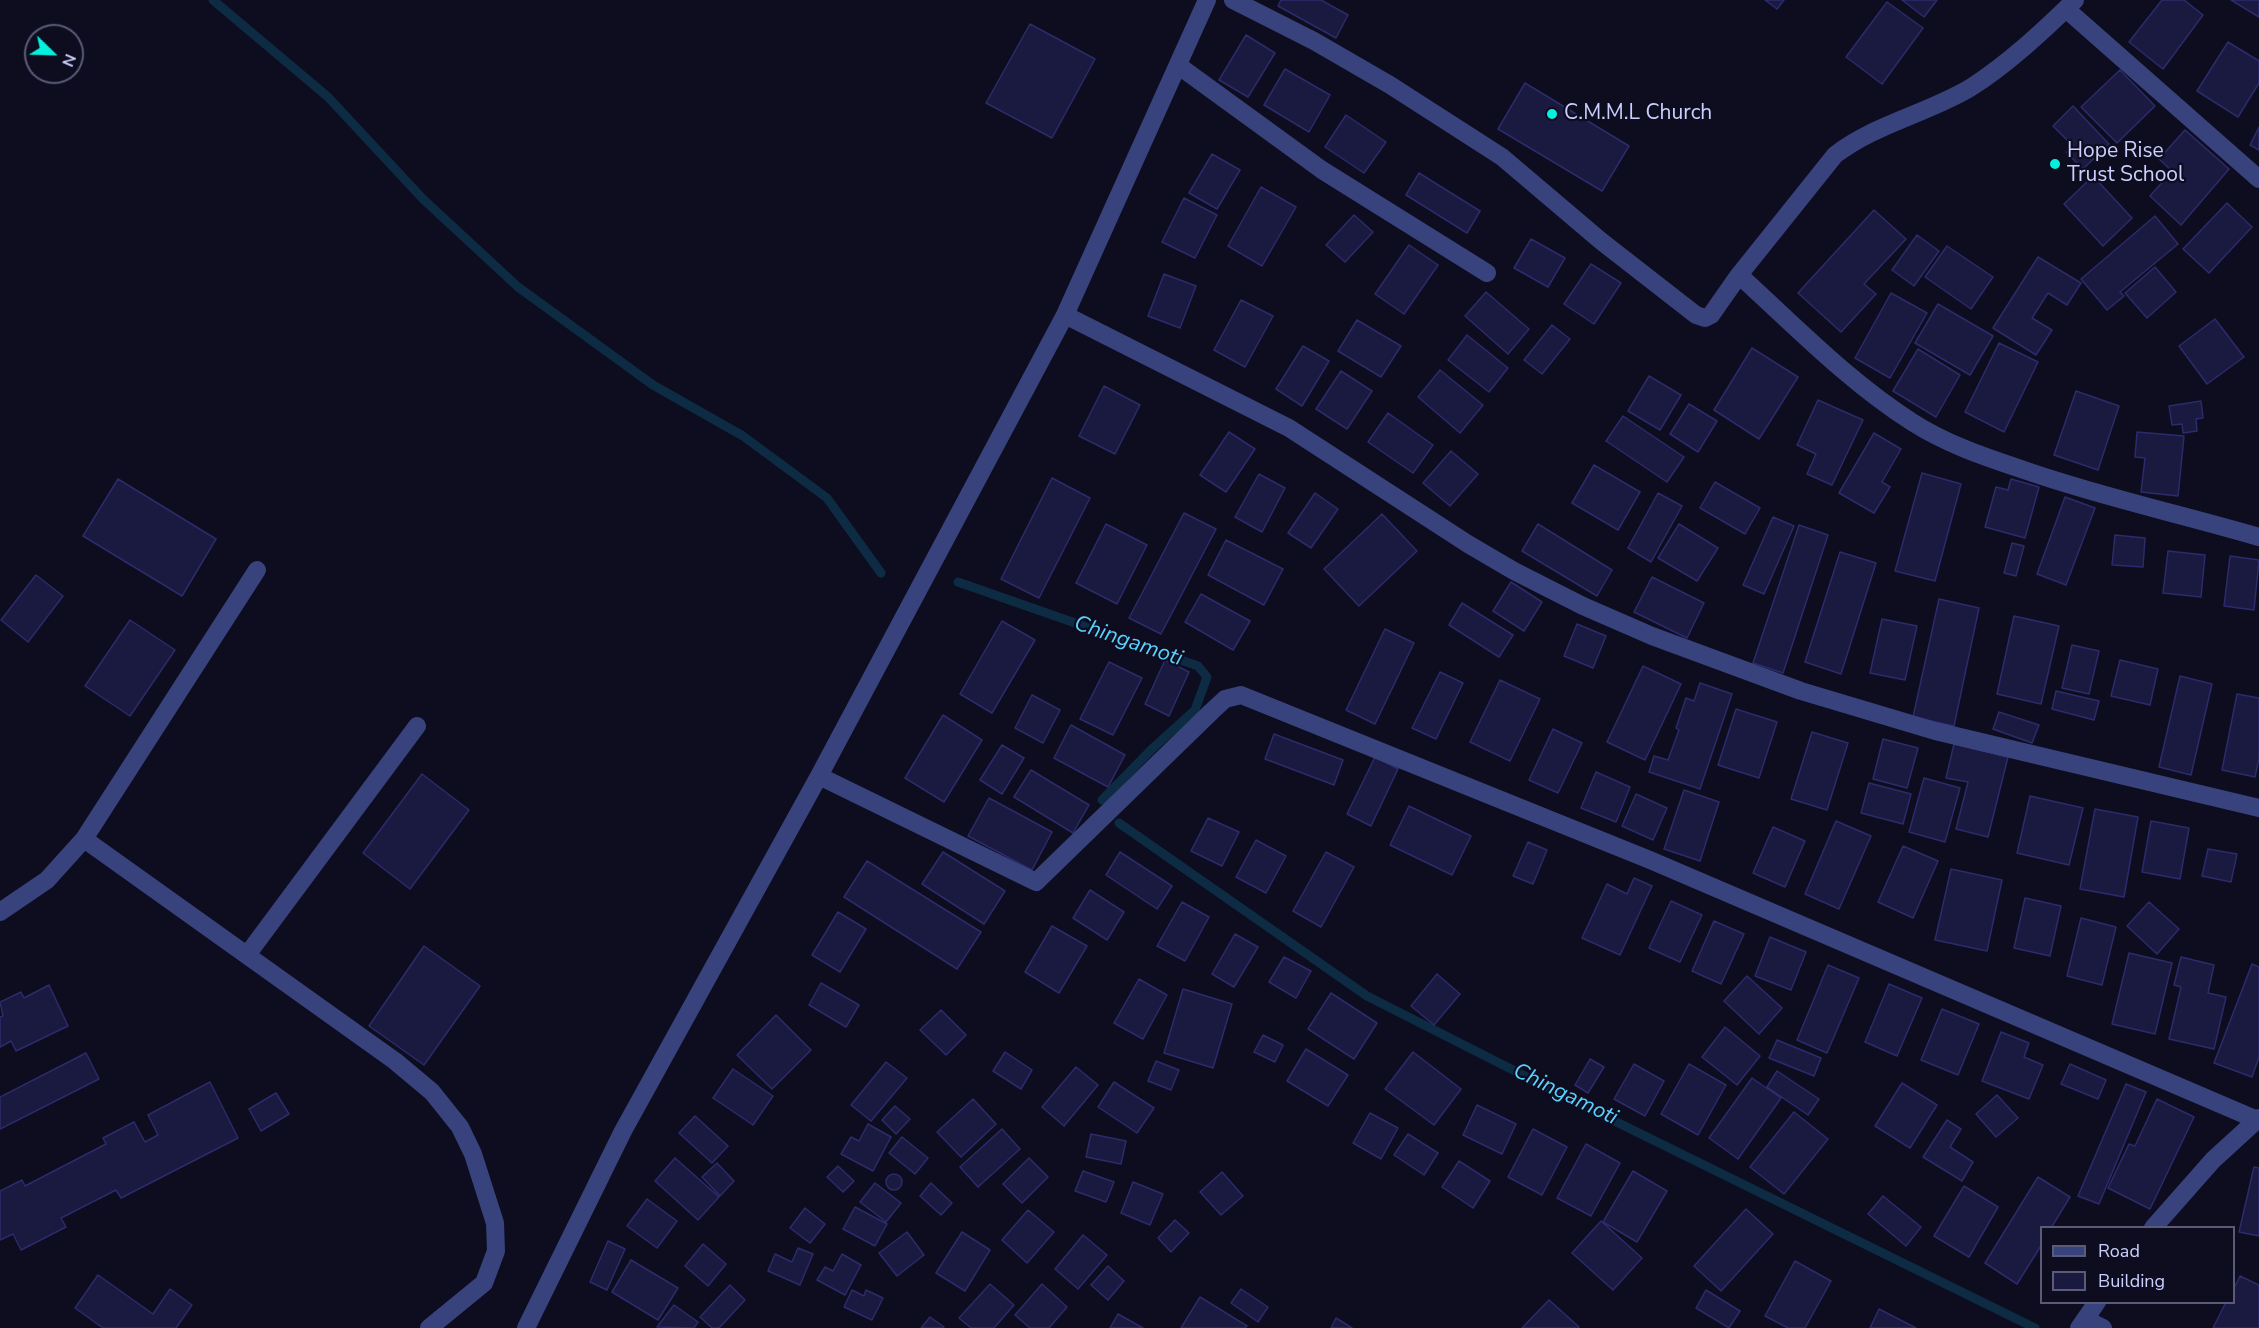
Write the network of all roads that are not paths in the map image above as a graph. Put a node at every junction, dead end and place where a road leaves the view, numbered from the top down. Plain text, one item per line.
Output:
1 (1207, 0) edge
2 (1233, 0) edge
3 (2071, 4) edge
4 (1179, 66) junction
5 (2259, 179) edge
6 (1487, 273) dead end
7 (1739, 275) junction
8 (1065, 315) junction
9 (2259, 537) edge
10 (257, 570) dead end
11 (417, 726) dead end
12 (819, 776) junction
13 (2259, 807) edge
14 (84, 839) junction
15 (0, 912) edge
16 (247, 955) junction
17 (2257, 1118) edge
18 (2154, 1226) edge
19 (2096, 1304) edge
20 (2082, 1324) edge
21 (429, 1328) edge
22 (526, 1328) edge
23 (2103, 1328) edge

1 - 4 street
2 - 7 street
3 - 5 street
3 - 7 street
4 - 6 street
4 - 8 street
7 - 9 street
8 - 12 street
8 - 13 street
10 - 14 street
11 - 16 street
12 - 17 street
12 - 22 street
14 - 15 street
14 - 16 street
16 - 21 street
17 - 18 street
19 - 20 street
20 - 23 street

